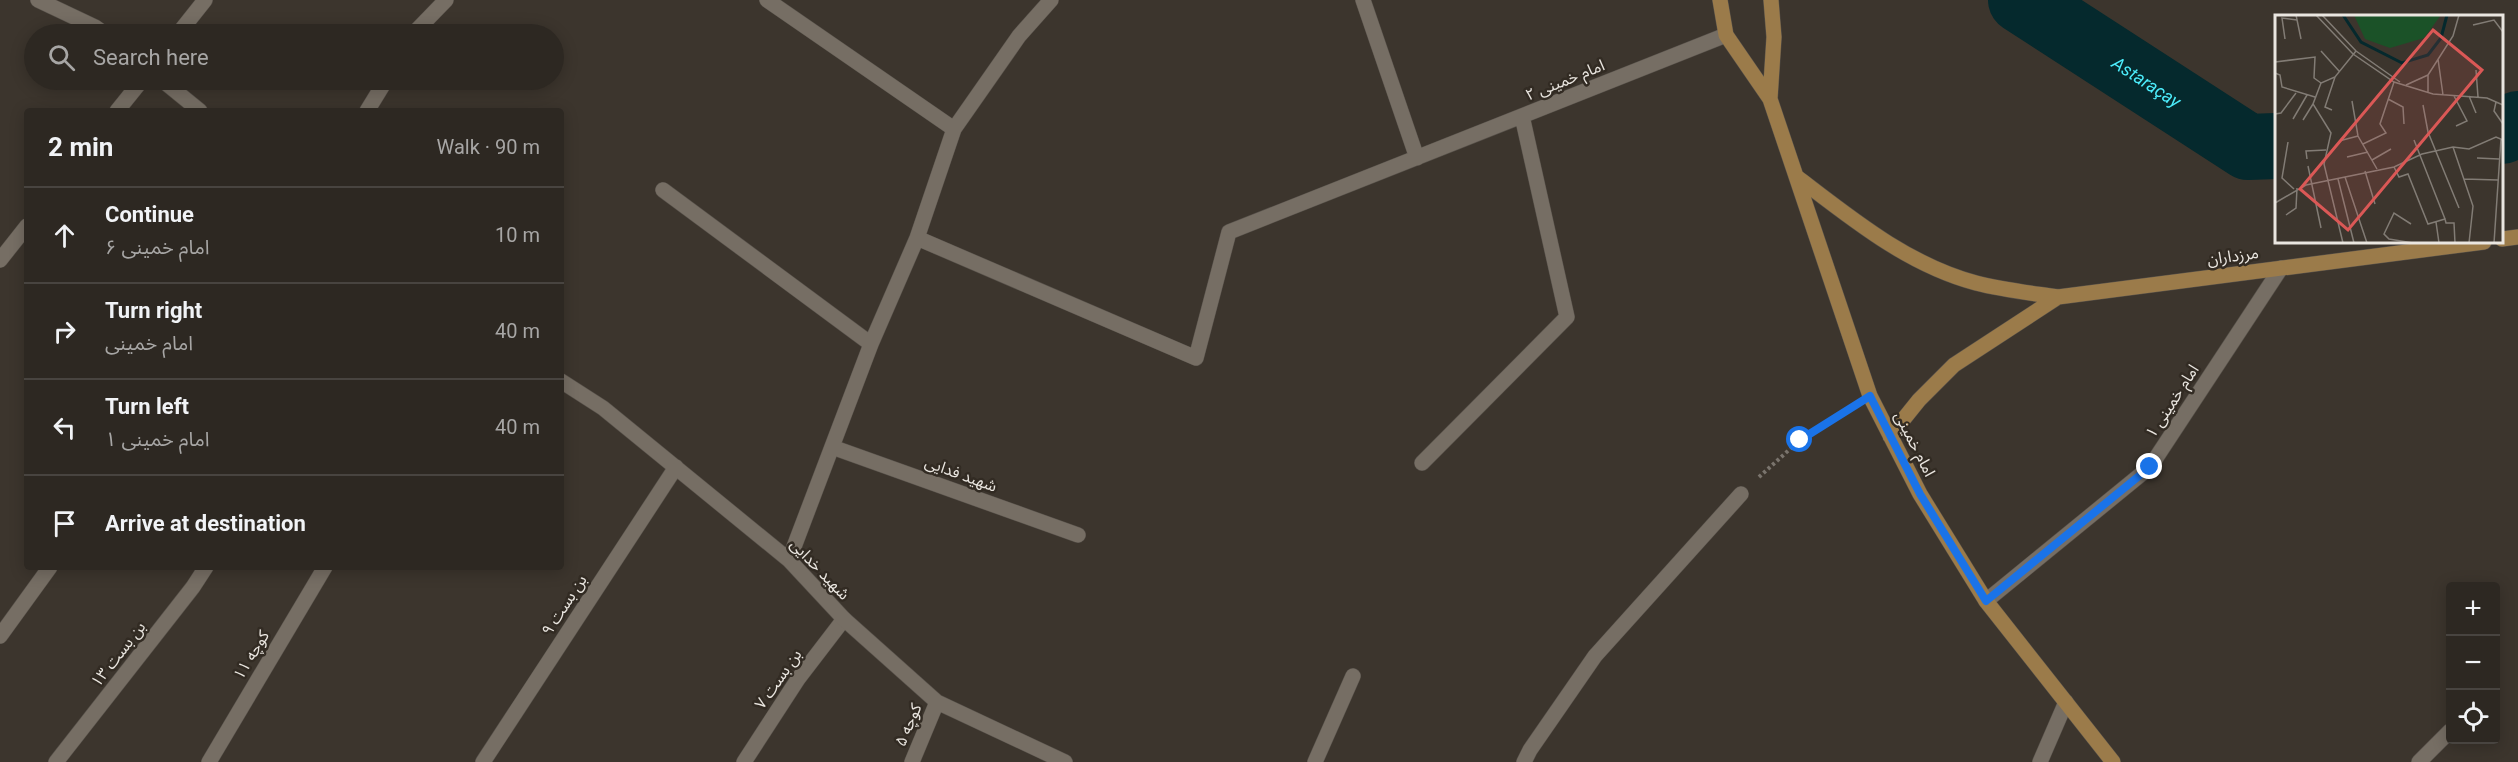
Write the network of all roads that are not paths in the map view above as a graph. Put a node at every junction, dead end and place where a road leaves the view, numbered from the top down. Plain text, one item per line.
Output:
1 (38, 0) edge
2 (205, 0) edge
3 (446, 0) edge
4 (767, 0) edge
5 (1051, 0) edge
6 (1363, 0) edge
7 (1720, 0) edge
8 (1771, 0) edge
9 (89, 24) edge
10 (186, 24) edge
11 (423, 24) edge
12 (1726, 35) junction
13 (134, 90) edge
14 (174, 90) edge
15 (380, 90) edge
16 (1770, 99) junction
17 (119, 108) edge
18 (196, 108) edge
19 (369, 108) edge
20 (1522, 116) junction
21 (954, 129) junction
22 (1417, 158) junction
23 (1797, 177) junction
24 (663, 190) dead end
25 (24, 230) edge
26 (2518, 237) edge
27 (917, 238) junction
28 (2503, 239) edge
29 (2476, 243) edge
30 (0, 260) edge
31 (2282, 268) junction
32 (2058, 297) junction
33 (872, 344) junction
34 (564, 383) edge
35 (1890, 436) junction
36 (832, 447) junction
37 (1422, 463) dead end
38 (676, 467) junction
39 (1741, 494) road end
40 (1078, 535) dead end
41 (789, 560) junction
42 (48, 570) edge
43 (204, 570) edge
44 (323, 570) edge
45 (1986, 601) junction
46 (844, 619) junction
47 (0, 636) edge
48 (1353, 676) dead end
49 (937, 702) junction
50 (2066, 702) junction
51 (2446, 736) edge
52 (57, 762) edge
53 (208, 762) edge
54 (483, 762) edge
55 (744, 762) edge
56 (912, 762) edge
57 (1065, 762) edge
58 (1315, 762) edge
59 (1524, 762) edge
60 (2040, 762) edge
61 (2113, 762) edge
62 (2419, 762) edge

1 - 9 street
2 - 10 street
3 - 11 street
4 - 21 street
5 - 21 street
6 - 22 street
7 - 12 street, امام خمینی
8 - 16 street, امام خمینی
12 - 16 street, امام خمینی
12 - 20 street, امام خمینی ۲
13 - 17 street
14 - 18 street
15 - 19 street
16 - 23 street, امام خمینی
20 - 22 street, امام خمینی ۲
20 - 37 street
21 - 27 street
22 - 27 street, امام خمینی ۲
23 - 32 street, مرزداران
23 - 35 street, امام خمینی
24 - 33 street
25 - 30 street
26 - 28 street
27 - 33 street
29 - 31 street, مرزداران
31 - 32 street, مرزداران
31 - 45 street, امام خمینی ۱
32 - 35 street, مرزداران
33 - 36 street
34 - 38 street, شهید خدایی
35 - 45 street, امام خمینی
36 - 40 street, شهید فدایی
36 - 41 street
38 - 41 street, شهید خدایی
38 - 54 street, بن بست ۹
39 - 59 street
41 - 46 street, شهید خدایی
42 - 47 street
43 - 52 street, بن بست ۱۳
44 - 53 street, کوچه ۱۱
45 - 50 street, امام خمینی
46 - 49 street, شهید خدایی
46 - 55 street, بن بست ۷
48 - 58 street
49 - 56 street, کوچه ۵
49 - 57 street, شهید خدایی
50 - 60 street
50 - 61 street, امام خمینی
51 - 62 street

